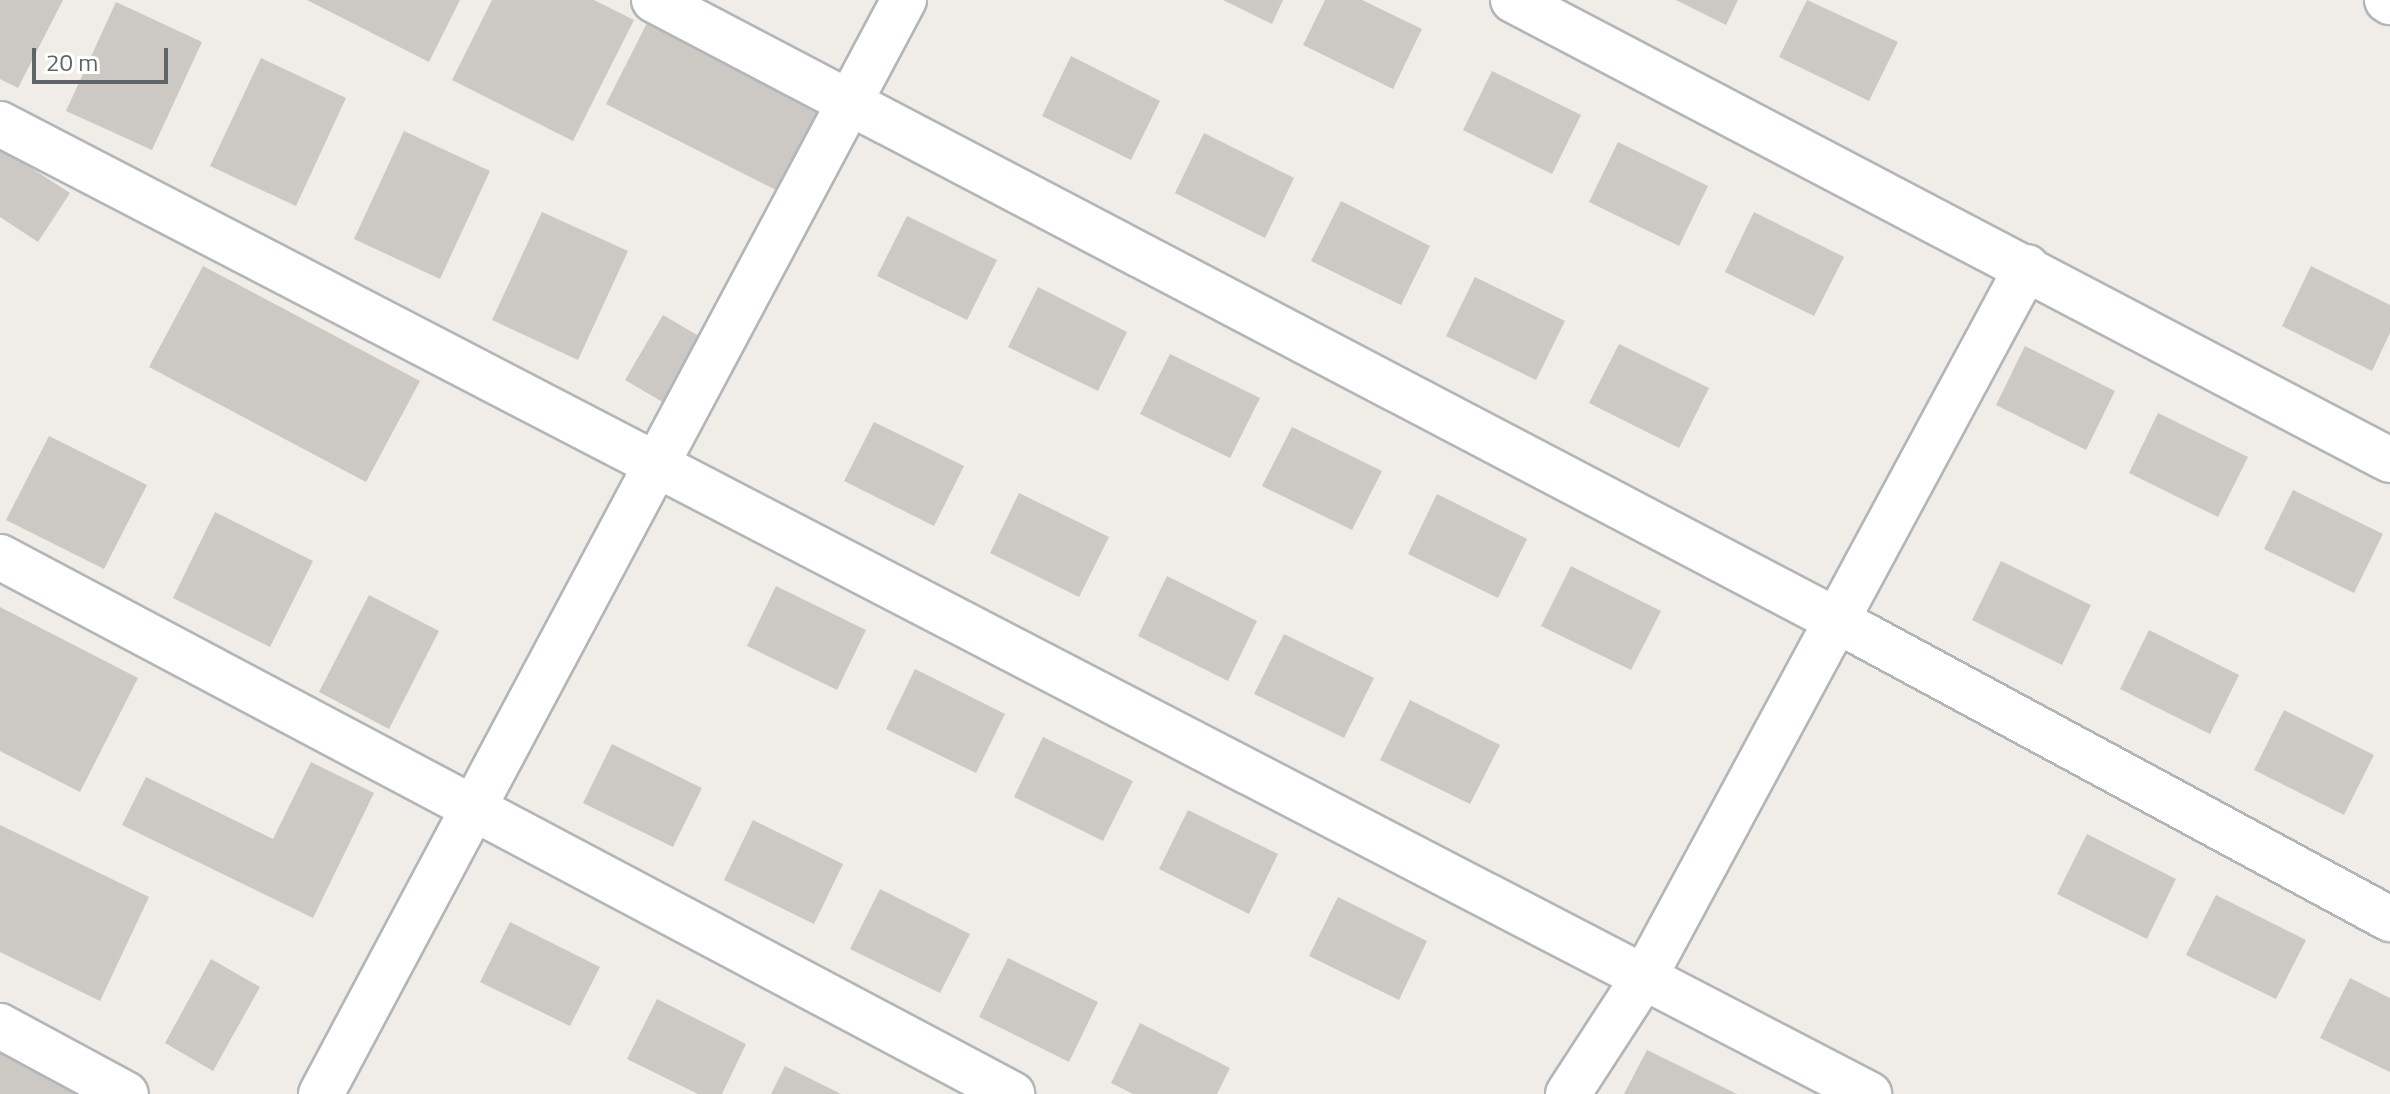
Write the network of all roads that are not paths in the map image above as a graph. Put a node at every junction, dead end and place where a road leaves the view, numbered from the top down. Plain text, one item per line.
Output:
1 (654, 0) edge
2 (904, 0) edge
3 (1513, 0) edge
4 (849, 102) junction
5 (0, 124) edge
6 (2027, 267) junction
7 (2390, 460) edge
8 (657, 461) junction
9 (0, 557) edge
10 (1836, 620) junction
11 (473, 806) junction
12 (2390, 919) edge
13 (1646, 974) junction
14 (0, 1026) edge
15 (126, 1094) edge
16 (321, 1094) edge
17 (1012, 1094) edge
18 (1568, 1094) edge
19 (1869, 1094) edge

1 - 4 street
2 - 4 street
3 - 6 street
4 - 8 street
4 - 10 street
5 - 8 street
6 - 7 street
6 - 10 street
8 - 11 street
8 - 13 street
9 - 11 street
10 - 12 street
10 - 13 street
11 - 16 street
11 - 17 street
13 - 18 street
13 - 19 street
14 - 15 street

